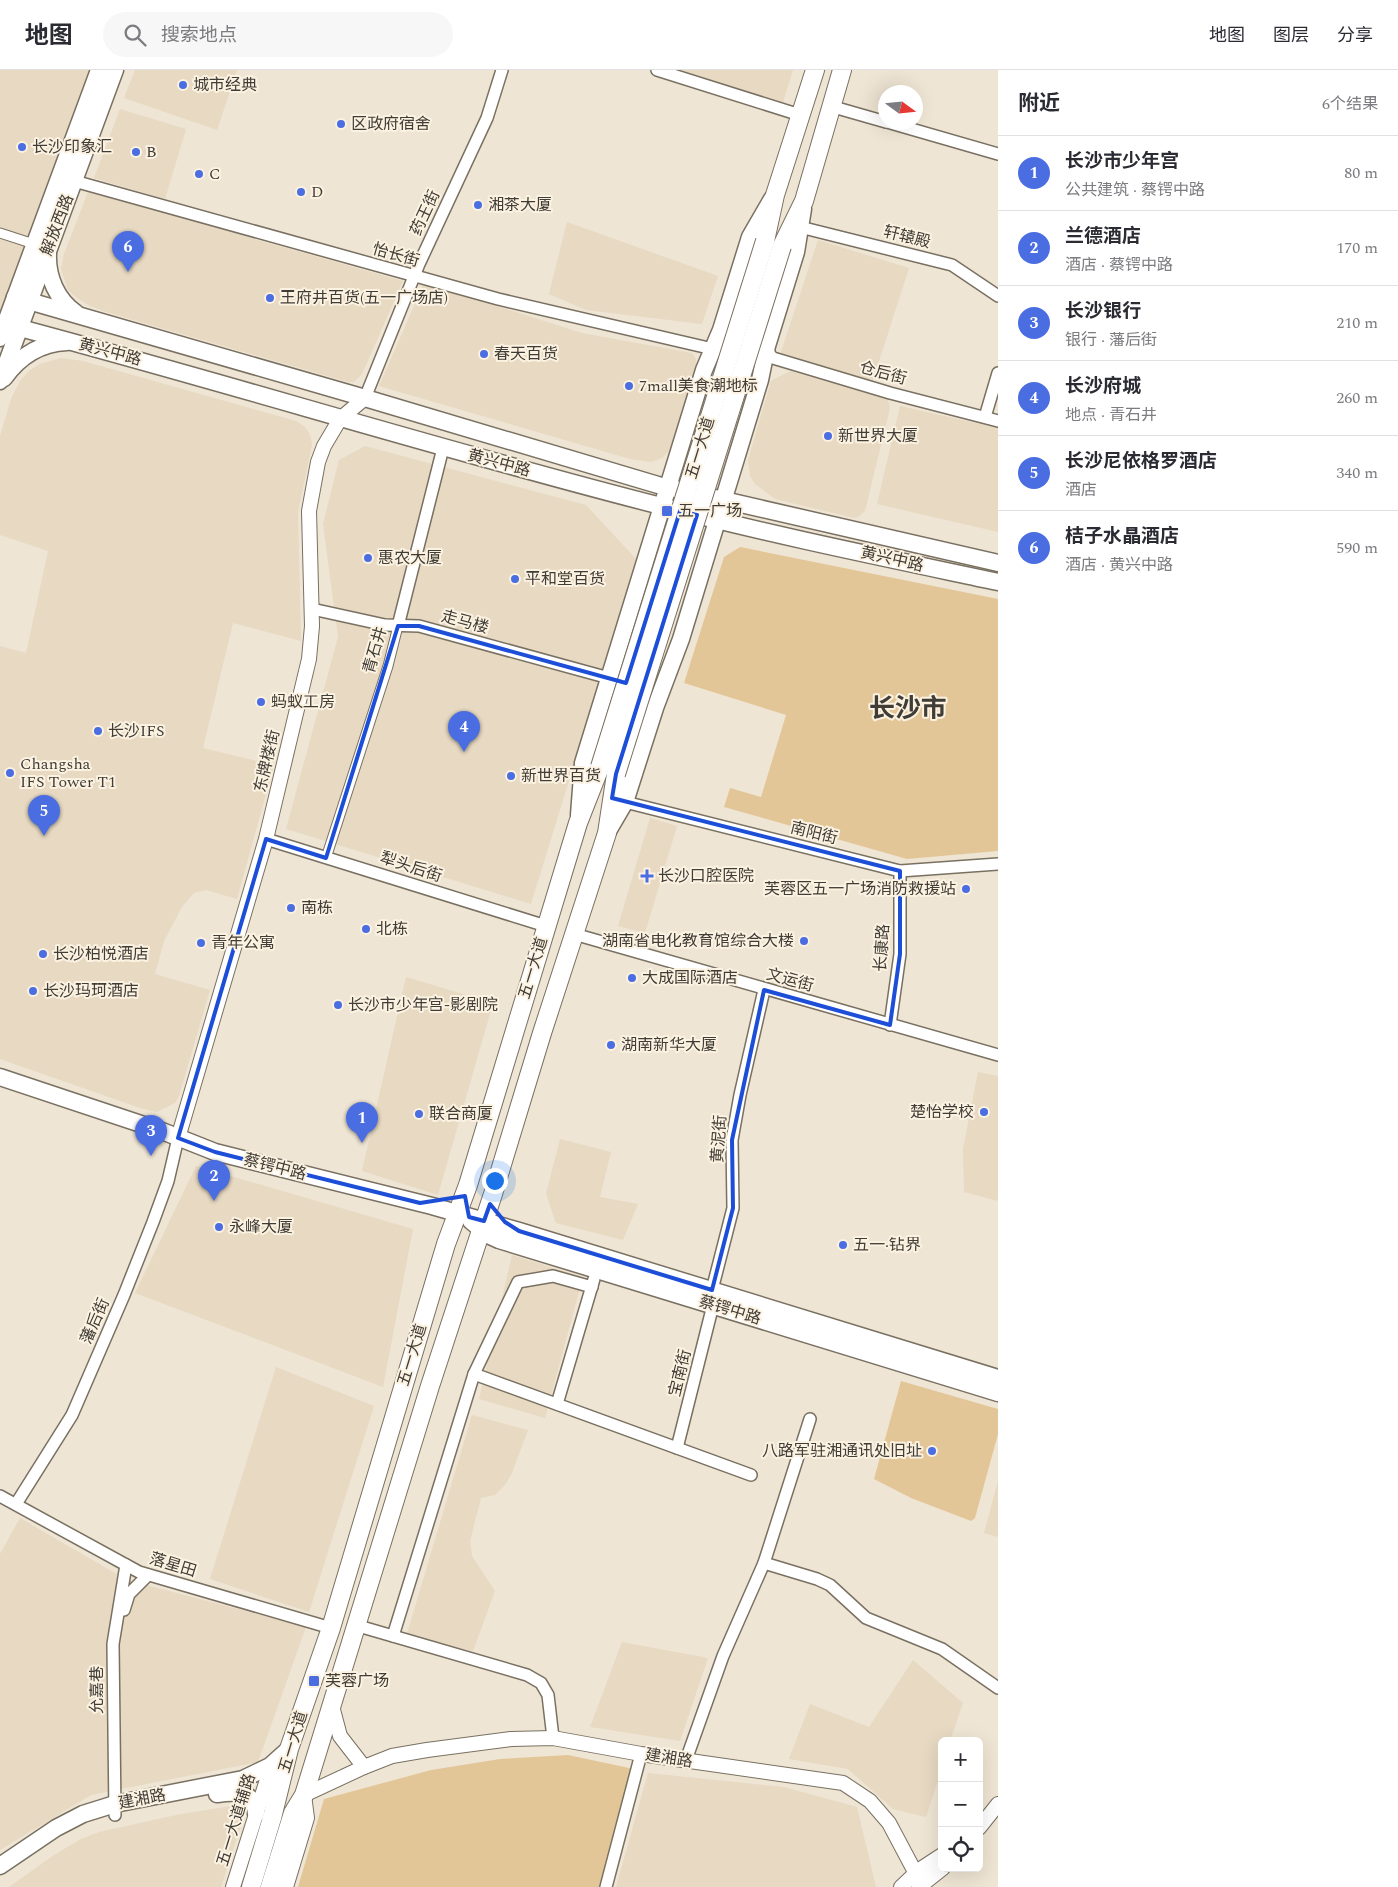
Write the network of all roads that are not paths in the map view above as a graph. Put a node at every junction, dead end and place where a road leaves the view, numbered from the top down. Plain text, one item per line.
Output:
1 (99, 70) edge
2 (115, 70) edge
3 (502, 70) edge
4 (657, 70) edge
5 (815, 70) edge
6 (842, 70) edge
7 (830, 106) junction
8 (800, 116) junction
9 (878, 120) edge
10 (914, 130) edge
11 (998, 154) edge
12 (74, 182) junction
13 (775, 195) junction
14 (804, 201) junction
15 (800, 227) junction
16 (0, 233) edge
17 (774, 244) junction
18 (41, 245) junction
19 (414, 276) junction
20 (998, 296) edge
21 (22, 299) junction
22 (84, 318) junction
23 (8, 330) edge
24 (76, 343) junction
25 (767, 346) junction
26 (713, 349) junction
27 (998, 373) edge
28 (0, 382) edge
29 (365, 398) junction
30 (985, 417) junction
31 (340, 419) junction
32 (998, 421) edge
33 (443, 448) junction
34 (668, 488) junction
35 (723, 502) junction
36 (662, 506) junction
37 (717, 520) junction
38 (998, 563) edge
39 (998, 582) edge
40 (312, 609) junction
41 (398, 626) junction
42 (609, 678) junction
43 (608, 770) junction
44 (625, 802) junction
45 (578, 823) junction
46 (607, 832) junction
47 (266, 839) junction
48 (326, 858) junction
49 (998, 864) edge
50 (900, 871) junction
51 (546, 926) junction
52 (574, 934) junction
53 (764, 990) junction
54 (890, 1025) junction
55 (998, 1056) edge
56 (0, 1077) edge
57 (178, 1138) junction
58 (468, 1185) junction
59 (493, 1194) junction
60 (420, 1203) junction
61 (473, 1220) junction
62 (518, 1238) junction
63 (470, 1264) junction
64 (597, 1269) junction
65 (592, 1287) junction
66 (713, 1297) junction
67 (474, 1374) junction
68 (998, 1378) edge
69 (998, 1392) edge
70 (557, 1404) junction
71 (810, 1419) dead end
72 (677, 1448) junction
73 (751, 1475) dead end
74 (1, 1500) edge
75 (16, 1504) junction
76 (764, 1563) junction
77 (126, 1566) junction
78 (148, 1575) junction
79 (355, 1625) junction
80 (331, 1628) junction
81 (393, 1636) junction
82 (998, 1688) edge
83 (331, 1703) junction
84 (553, 1738) junction
85 (289, 1749) junction
86 (641, 1754) junction
87 (686, 1760) junction
88 (272, 1764) junction
89 (364, 1767) junction
90 (304, 1795) junction
91 (998, 1804) edge
92 (118, 1809) junction
93 (264, 1816) junction
94 (998, 1816) edge
95 (980, 1827) edge
96 (983, 1834) edge
97 (938, 1860) edge
98 (0, 1866) edge
99 (938, 1871) edge
100 (0, 1879) edge
101 (920, 1883) edge
102 (233, 1887) edge
103 (251, 1887) edge
104 (270, 1887) edge
105 (286, 1887) edge
106 (606, 1887) edge
107 (902, 1887) edge

1 - 18 main road, 解放西路
2 - 12 main road, 解放西路
3 - 19 street, 药王街
4 - 8 street
5 - 8 main road, 五一大道
6 - 7 main road, 五一大道
7 - 9 street
7 - 14 main road, 五一大道
8 - 13 main road, 五一大道
10 - 11 street
12 - 18 main road, 解放西路
12 - 19 street, 怡长街
13 - 17 main road, 五一大道
13 - 26 main road, 五一大道
14 - 15 main road, 五一大道
14 - 17 main road, 五一大道
15 - 20 street, 轩辕殿
15 - 25 main road, 五一大道
16 - 18 street
17 - 43 main road, 五一大道, bridge
18 - 21 main road, 解放西路
18 - 22 main road
19 - 26 street, 怡长街
19 - 29 street, 药王街
21 - 22 main road, 黄兴中路
21 - 23 main road, 解放西路
22 - 29 main road, 黄兴中路
23 - 24 main road, 黄兴中路
23 - 28 main road, 解放西路
24 - 28 main road
24 - 31 main road, 黄兴中路
25 - 30 street, 仓后街
25 - 35 main road, 五一大道
26 - 34 main road, 五一大道
27 - 30 street
29 - 31 street, 东牌楼街
29 - 34 main road, 黄兴中路
30 - 32 street, 仓后街
31 - 33 main road, 黄兴中路
31 - 40 street, 东牌楼街
33 - 36 main road, 黄兴中路
33 - 41 street, 青石井
34 - 35 main road, 黄兴中路
34 - 36 main road, 五一大道
35 - 37 main road, 五一大道
35 - 38 main road, 黄兴中路
36 - 37 main road, 黄兴中路
36 - 42 main road, 五一大道
37 - 39 main road, 黄兴中路
37 - 44 main road, 五一大道
40 - 41 street, 走马楼
40 - 47 street, 东牌楼街
41 - 42 street, 走马楼
41 - 48 street, 青石井
42 - 45 main road, 五一大道
43 - 45 main road, 五一大道
43 - 46 main road, 五一大道
44 - 46 main road, 五一大道
44 - 50 street, 南阳街
45 - 51 main road, 五一大道
46 - 52 main road, 五一大道
47 - 48 street, 犁头后街
47 - 57 street, 东牌楼街
48 - 51 street, 犁头后街
49 - 50 street, 南阳街
50 - 54 street, 长康路
51 - 58 main road, 五一大道
52 - 53 street, 文运街
52 - 59 main road, 五一大道
53 - 54 street, 文运街
53 - 66 street, 黄泥街
54 - 55 street, 文运街
56 - 57 main road, 蔡锷中路
57 - 60 main road, 蔡锷中路
57 - 75 street, 藩后街
58 - 60 main road
58 - 61 main road, 五一大道
59 - 61 main road, 五一大道
59 - 62 main road
60 - 61 main road, 蔡锷中路
61 - 62 main road, 蔡锷中路
61 - 63 main road, 五一大道
61 - 80 main road, 五一大道
62 - 63 main road
62 - 64 main road, 蔡锷中路
62 - 66 main road, 蔡锷中路
63 - 79 main road, 五一大道
64 - 65 street
64 - 66 main road, 蔡锷中路
65 - 67 street
65 - 70 street
66 - 68 main road, 蔡锷中路
66 - 69 main road, 蔡锷中路
66 - 72 street, 宝南街
67 - 70 street
67 - 81 street
70 - 72 street
71 - 76 street
72 - 73 street
74 - 75 street, 落星田
75 - 77 street, 落星田
76 - 82 street
76 - 87 street
77 - 78 street, 落星田
77 - 92 street, 允嘉巷
78 - 80 street, 落星田
78 - 92 street, 允嘉巷
79 - 81 street
79 - 83 main road, 五一大道
80 - 85 main road, 五一大道
81 - 84 street
83 - 89 street
83 - 90 main road, 五一大道
84 - 86 street, 建湘路
84 - 89 street, 建湘路
85 - 88 main road, 建湘路
85 - 93 main road, 五一大道
86 - 87 street, 建湘路
86 - 106 street
87 - 101 street, 建湘路
88 - 92 main road, 建湘路
88 - 93 street, 五一大道辅路
89 - 90 street, 建湘路
90 - 104 main road, 五一大道
90 - 105 street
91 - 95 street
92 - 93 main road, 建湘路
92 - 98 main road, 建湘路
92 - 100 main road, 建湘路
93 - 102 street, 五一大道辅路
93 - 103 main road, 五一大道
94 - 96 street
97 - 101 street
99 - 101 street
101 - 107 street

